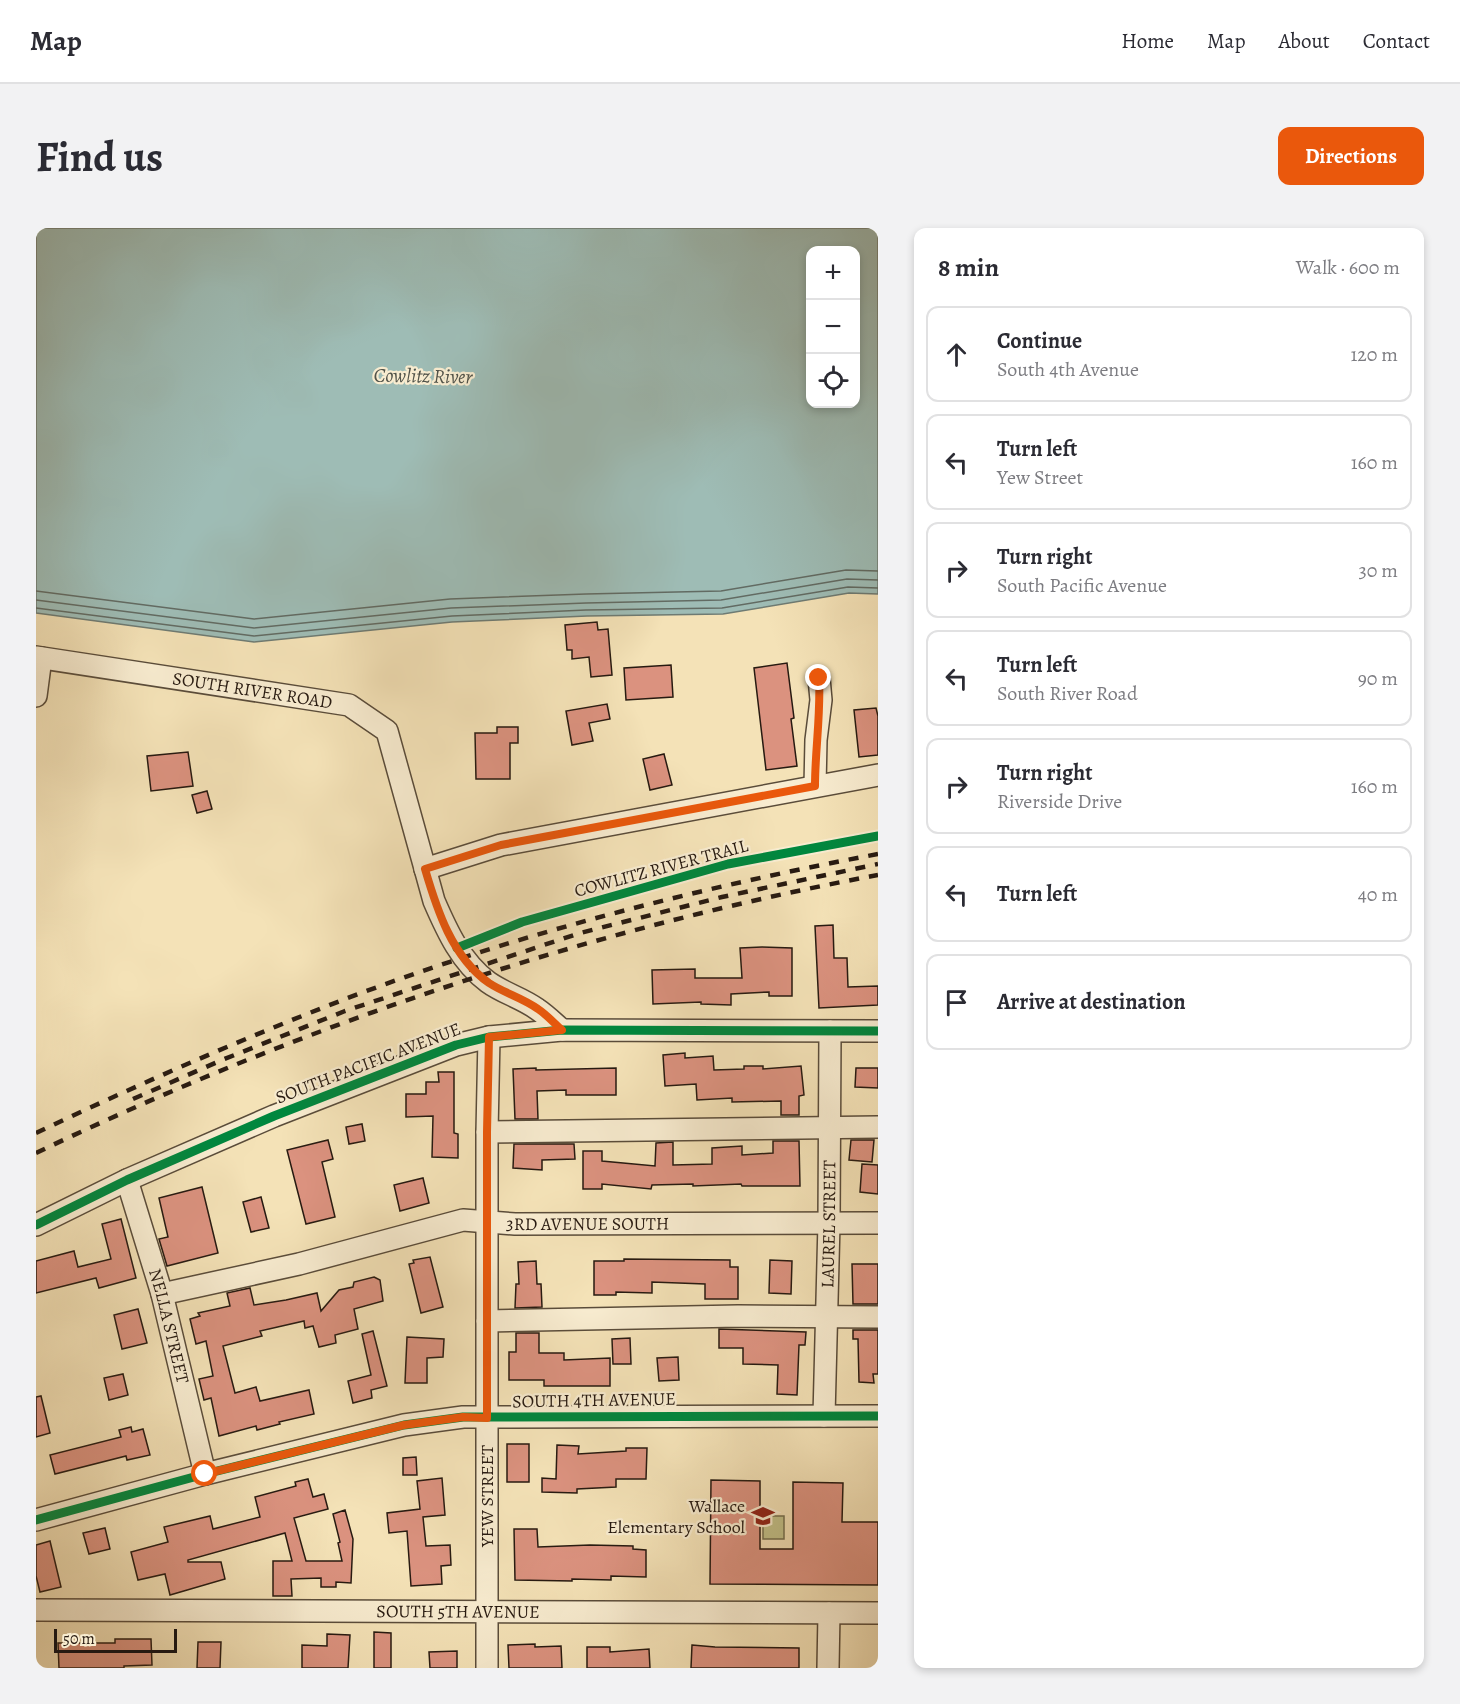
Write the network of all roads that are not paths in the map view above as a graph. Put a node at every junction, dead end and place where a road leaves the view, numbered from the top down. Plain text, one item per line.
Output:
1 (39, 658) edge
2 (819, 678) dead end
3 (36, 696) edge
4 (878, 775) edge
5 (815, 786) junction
6 (425, 869) junction
7 (562, 1030) junction
8 (830, 1031) junction
9 (878, 1031) edge
10 (489, 1037) junction
11 (829, 1126) junction
12 (878, 1127) edge
13 (487, 1132) junction
14 (127, 1180) junction
15 (488, 1222) junction
16 (830, 1222) junction
17 (878, 1223) edge
18 (36, 1225) edge
19 (162, 1294) junction
20 (827, 1317) junction
21 (878, 1317) edge
22 (487, 1321) junction
23 (825, 1416) junction
24 (878, 1416) edge
25 (487, 1418) junction
26 (205, 1474) junction
27 (36, 1520) edge
28 (36, 1610) edge
29 (488, 1613) junction
30 (829, 1613) junction
31 (878, 1613) edge
32 (487, 1668) edge
33 (828, 1668) edge

1 - 3 street
1 - 6 street, SOUTH RIVER ROAD
2 - 5 street
4 - 5 street
5 - 6 street
6 - 7 street, SOUTH RIVER ROAD
7 - 8 street, SOUTH PACIFIC AVENUE
7 - 10 street, SOUTH PACIFIC AVENUE
8 - 9 street, SOUTH PACIFIC AVENUE
8 - 11 street, LAUREL STREET
10 - 13 street, YEW STREET
10 - 14 street, SOUTH PACIFIC AVENUE
11 - 12 street
11 - 13 street
11 - 16 street, LAUREL STREET
13 - 15 street, YEW STREET
14 - 18 street, SOUTH PACIFIC AVENUE
14 - 19 street, NELLA STREET
15 - 16 street, 3RD AVENUE SOUTH
15 - 19 street, 3RD AVENUE SOUTH
15 - 22 street, YEW STREET
16 - 17 street, 3RD AVENUE SOUTH
16 - 20 street, LAUREL STREET
19 - 26 street, NELLA STREET
20 - 21 street
20 - 22 street
20 - 23 street, LAUREL STREET
22 - 25 street, YEW STREET
23 - 24 street, SOUTH 4TH AVENUE
23 - 25 street, SOUTH 4TH AVENUE
25 - 26 street, SOUTH 4TH AVENUE
25 - 29 street, YEW STREET
26 - 27 street, SOUTH 4TH AVENUE
28 - 29 street, SOUTH 5TH AVENUE
29 - 30 street, SOUTH 5TH AVENUE
29 - 32 street, YEW STREET
30 - 31 street, SOUTH 5TH AVENUE
30 - 33 street

